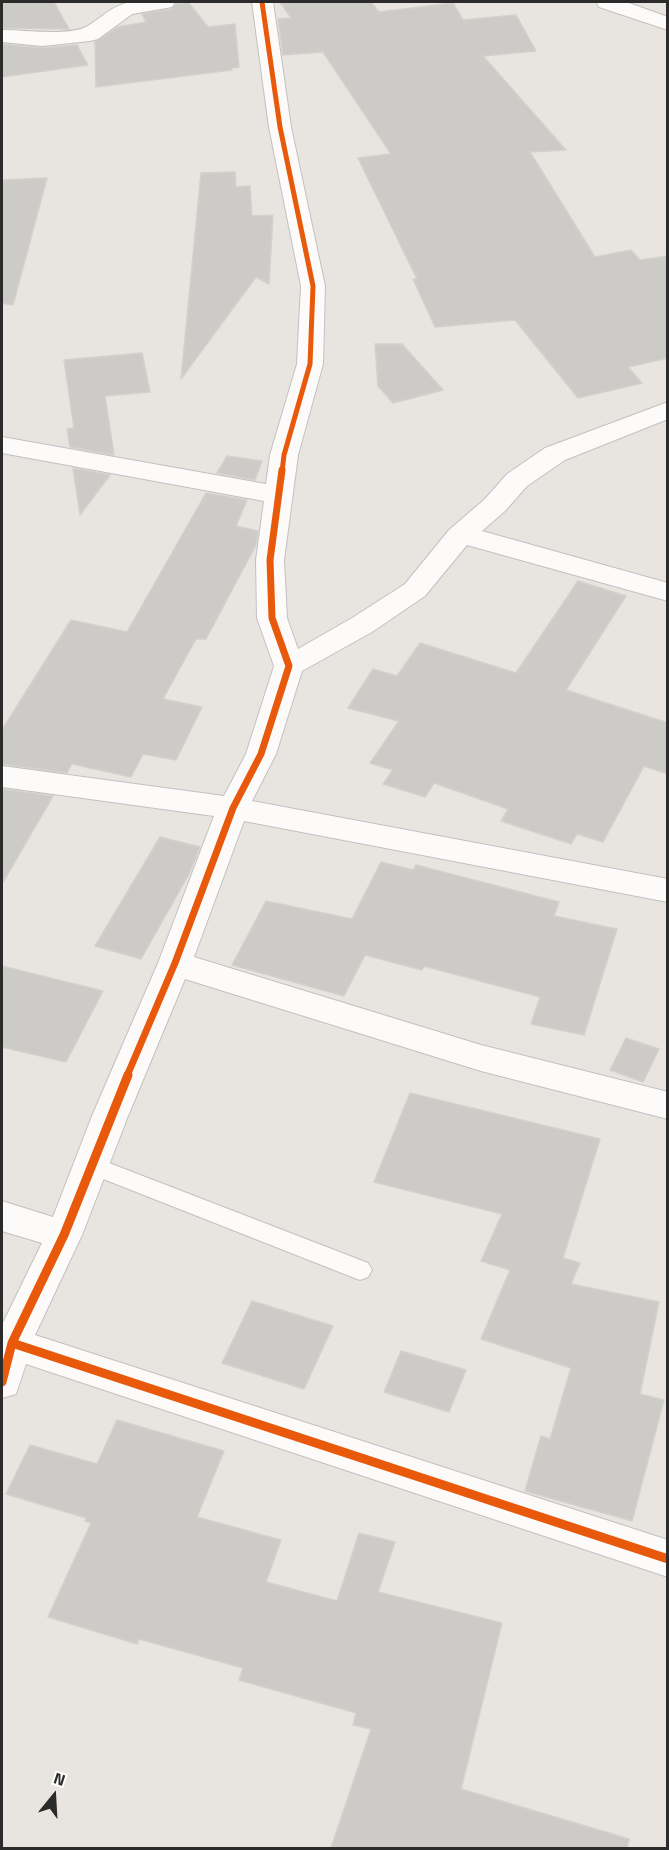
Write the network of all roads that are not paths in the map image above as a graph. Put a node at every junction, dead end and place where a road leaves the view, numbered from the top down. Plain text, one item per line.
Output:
1 (164, 2) edge
2 (262, 2) edge
3 (607, 2) edge
4 (668, 24) edge
5 (2, 36) edge
6 (668, 410) edge
7 (2, 445) edge
8 (279, 495) junction
9 (459, 536) junction
10 (668, 592) edge
11 (289, 666) junction
12 (2, 776) edge
13 (233, 808) junction
14 (668, 891) edge
15 (175, 963) junction
16 (668, 1106) edge
17 (91, 1165) junction
18 (2, 1216) edge
19 (64, 1235) junction
20 (360, 1270) dead end
21 (12, 1343) junction
22 (2, 1382) edge
23 (668, 1559) edge

1 - 5 street
2 - 8 street
3 - 4 street
6 - 9 street
7 - 8 street
8 - 11 street
9 - 10 street
9 - 11 street
11 - 13 street
12 - 13 street
13 - 14 street
13 - 15 street
15 - 16 street
15 - 17 street
17 - 19 street
17 - 20 lane
18 - 19 street
19 - 21 street
21 - 22 street
21 - 23 street

